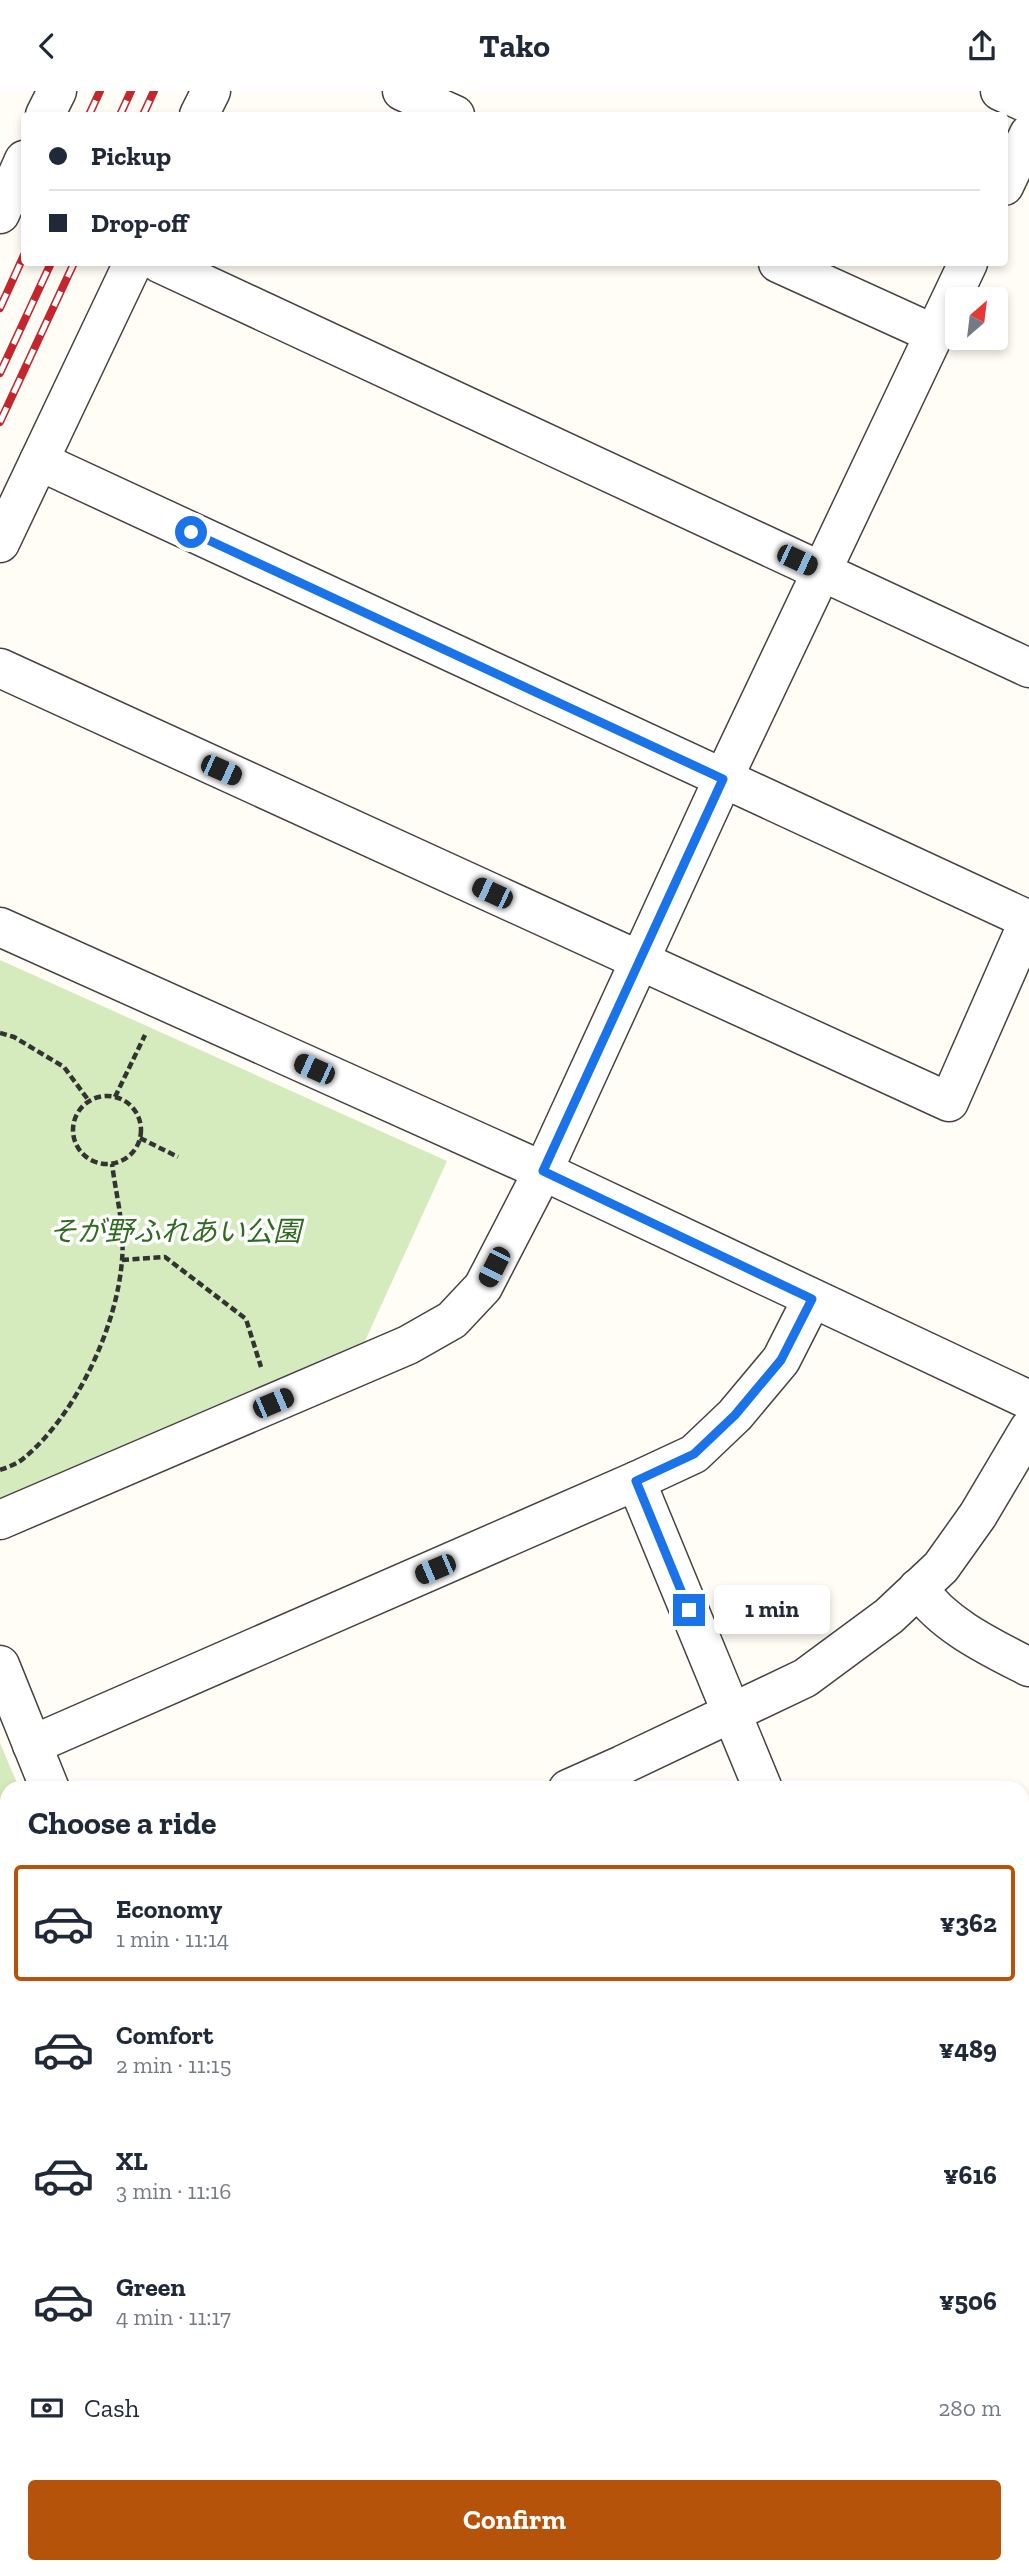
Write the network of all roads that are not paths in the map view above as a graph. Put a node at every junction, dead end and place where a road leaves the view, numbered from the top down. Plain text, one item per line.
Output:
1 (57, 91) edge
2 (211, 91) edge
3 (402, 91) edge
4 (1000, 91) edge
5 (1029, 104) edge
6 (47, 112) edge
7 (201, 112) edge
8 (448, 112) edge
9 (1029, 134) edge
10 (0, 145) edge
11 (21, 151) edge
12 (21, 167) edge
13 (1008, 178) edge
14 (0, 214) edge
15 (131, 266) edge
16 (165, 266) edge
17 (785, 266) edge
18 (967, 266) edge
19 (934, 334) junction
20 (39, 461) junction
21 (0, 544) edge
22 (822, 572) junction
23 (1029, 668) edge
24 (0, 669) edge
25 (723, 779) junction
26 (1029, 920) edge
27 (0, 927) edge
28 (640, 961) junction
29 (543, 1171) junction
30 (812, 1299) junction
31 (1029, 1400) edge
32 (1029, 1429) edge
33 (636, 1481) junction
34 (0, 1520) edge
35 (918, 1588) junction
36 (0, 1665) edge
37 (1029, 1667) edge
38 (731, 1713) junction
39 (33, 1745) junction
40 (47, 1781) edge
41 (586, 1781) edge
42 (760, 1781) edge

1 - 6 street
2 - 7 street
3 - 8 street
4 - 5 street
9 - 13 street
10 - 11 street
12 - 14 street
15 - 20 street
16 - 22 street
17 - 19 street
18 - 19 street
19 - 22 street
20 - 21 street
20 - 25 street
22 - 23 street
22 - 25 street
24 - 28 street
25 - 26 street
25 - 28 street
26 - 28 street
27 - 29 street
28 - 29 street
29 - 30 street
29 - 34 street
30 - 31 street
30 - 33 street
32 - 35 street
33 - 38 street
33 - 39 street
35 - 37 street
35 - 38 street
36 - 39 street
38 - 41 street
38 - 42 street
39 - 40 street

